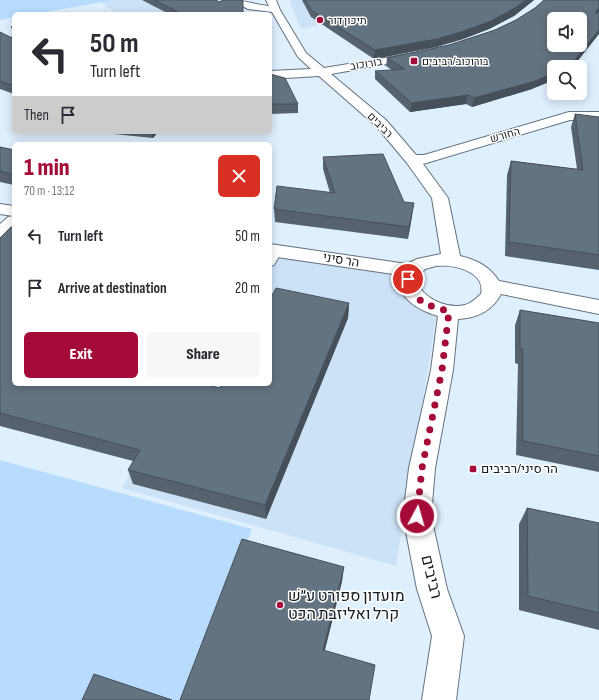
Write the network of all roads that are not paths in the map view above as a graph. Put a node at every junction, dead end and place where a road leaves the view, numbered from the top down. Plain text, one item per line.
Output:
1 (236, 0) edge
2 (273, 5) edge
3 (426, 54) edge
4 (320, 72) junction
5 (272, 75) edge
6 (599, 116) edge
7 (412, 160) junction
8 (0, 209) edge
9 (12, 211) edge
10 (12, 223) edge
11 (0, 234) edge
12 (272, 254) edge
13 (451, 260) junction
14 (412, 272) junction
15 (491, 286) junction
16 (599, 307) edge
17 (449, 311) junction
18 (440, 700) edge

1 - 2 street, רביבים
2 - 4 street, רביבים
3 - 4 street, בורוכוב
4 - 5 street, בורוכוב
4 - 7 street, רביבים
6 - 7 street, החורש
7 - 13 street, רביבים
8 - 9 street
10 - 11 street
12 - 14 street, הר סיני
13 - 14 street
13 - 15 street
14 - 17 street
15 - 16 street
15 - 17 street
17 - 18 street, רביבים

